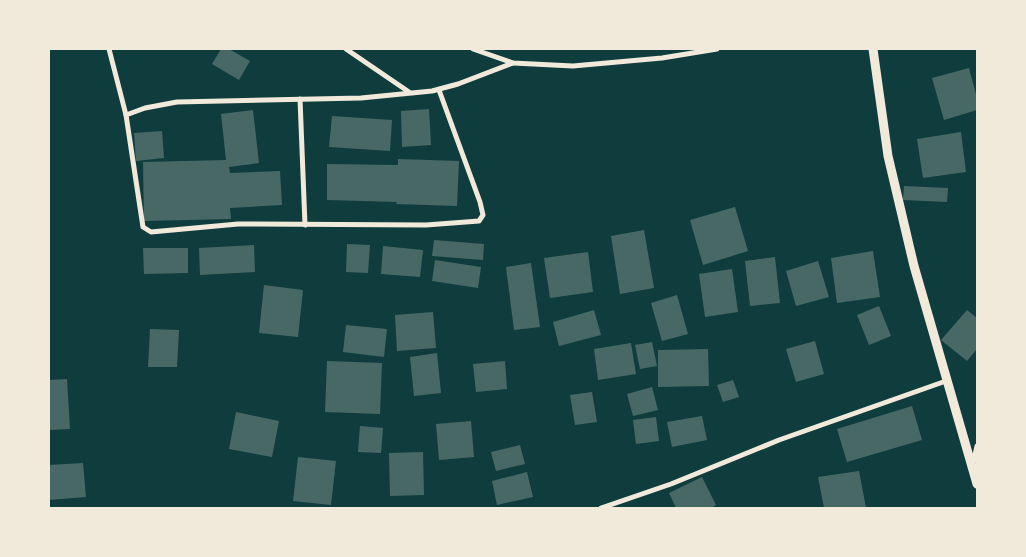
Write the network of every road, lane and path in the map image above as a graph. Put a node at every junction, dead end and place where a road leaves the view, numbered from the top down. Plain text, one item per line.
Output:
1 (109, 49) edge
2 (346, 49) edge
3 (474, 49) edge
4 (717, 49) edge
5 (873, 49) edge
6 (513, 64) junction
7 (438, 90) junction
8 (409, 92) junction
9 (300, 99) junction
10 (126, 116) junction
11 (305, 225) junction
12 (946, 381) junction
13 (977, 446) edge
14 (973, 464) junction
15 (977, 484) edge
16 (601, 508) edge

1 - 10 street
2 - 8 street
3 - 6 street
4 - 6 street
5 - 12 street
6 - 7 street
7 - 8 street
7 - 11 street
8 - 9 street
9 - 10 street
9 - 11 street
10 - 11 street
12 - 14 street
12 - 16 street
13 - 14 street
14 - 15 street

